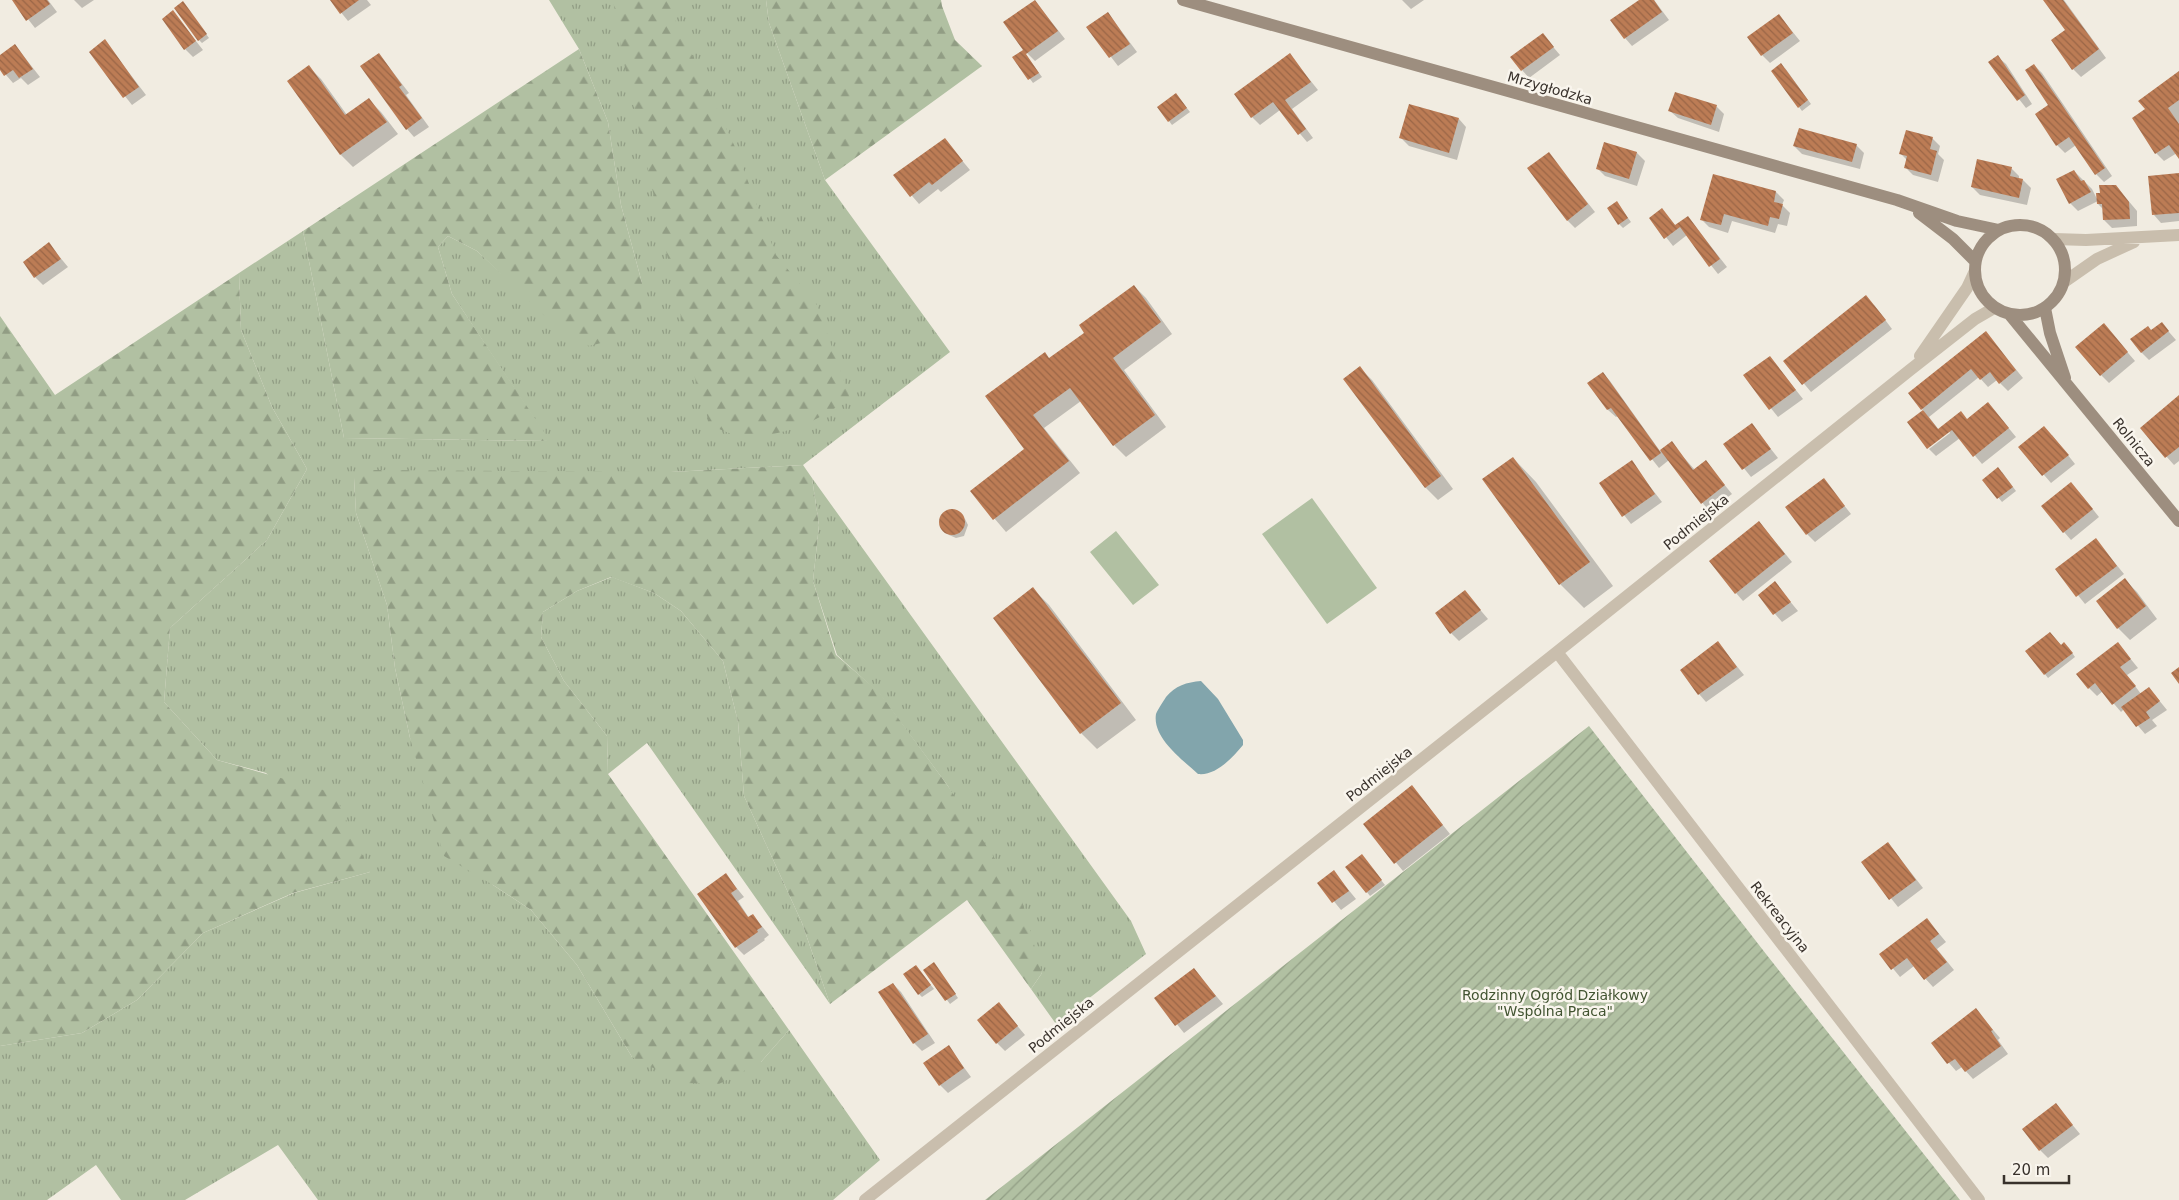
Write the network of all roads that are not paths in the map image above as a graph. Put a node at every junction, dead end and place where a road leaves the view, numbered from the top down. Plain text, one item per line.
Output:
1 (1183, 0) edge
2 (1908, 206) junction
3 (1999, 230) junction
4 (2179, 235) edge
5 (2054, 239) junction
6 (2140, 239) junction
7 (1975, 267) junction
8 (2064, 282) junction
9 (1994, 308) junction
10 (2045, 308) junction
11 (2010, 315) junction
12 (1910, 370) junction
13 (2066, 382) junction
14 (2179, 521) edge
15 (1557, 652) junction
16 (865, 1200) edge
17 (1979, 1200) edge

1 - 2 street, Mrzygłodzka
2 - 3 street, Mrzygłodzka
2 - 7 street, Mrzygłodzka
3 - 5 street
3 - 7 street
4 - 6 street
5 - 6 street
5 - 8 street
6 - 8 street
7 - 9 street
7 - 12 street, Podmiejska
8 - 10 street
9 - 11 street
9 - 12 street, Podmiejska
10 - 11 street
10 - 13 street, Rolnicza
11 - 13 street, Rolnicza
12 - 15 street, Podmiejska
13 - 14 street, Rolnicza
15 - 16 street, Podmiejska
15 - 17 street, Rekreacyjna

